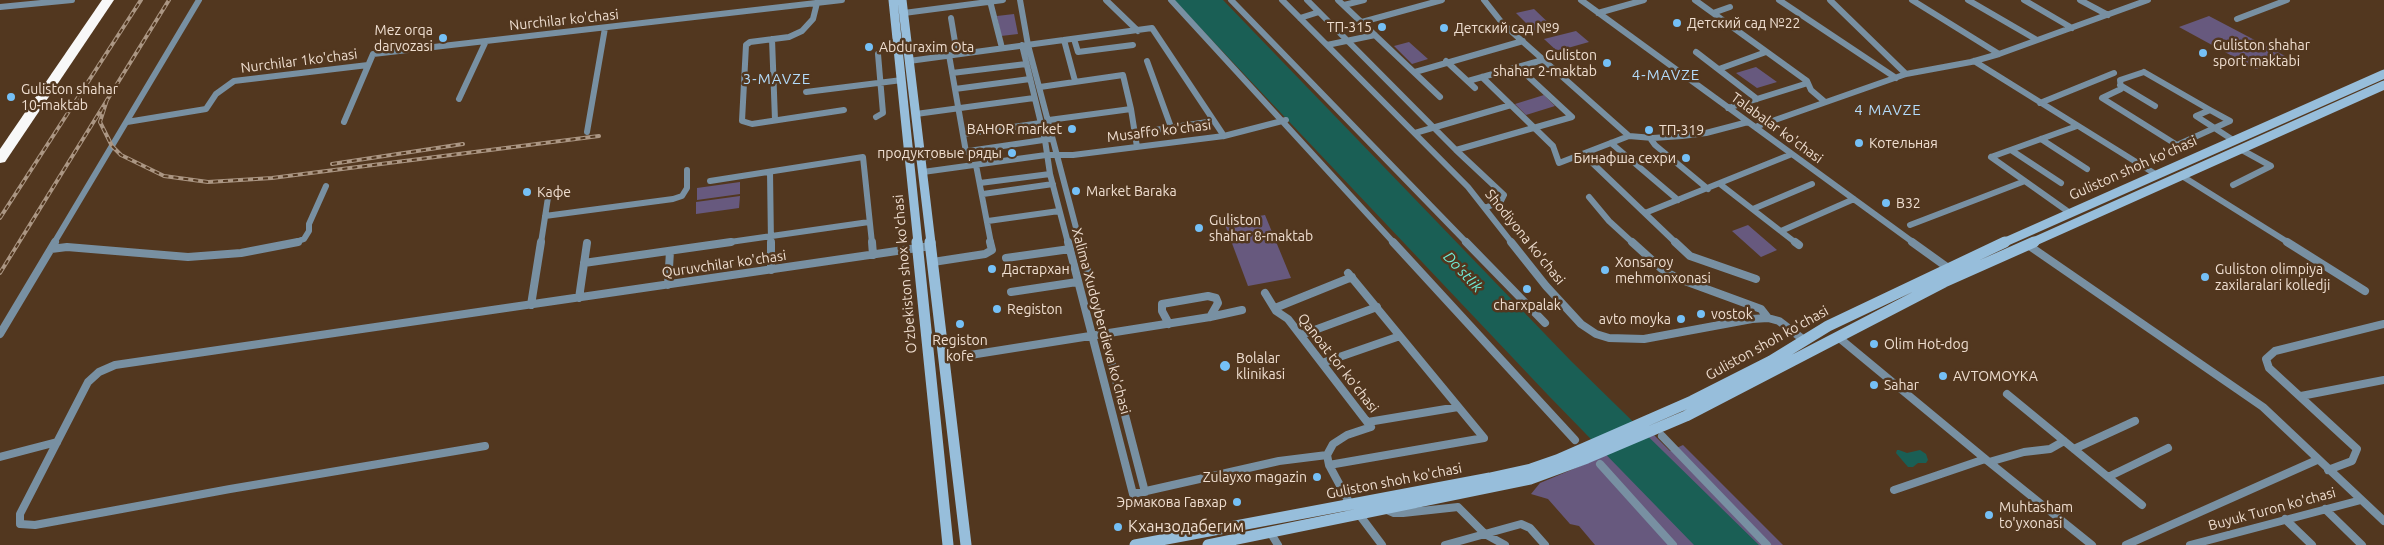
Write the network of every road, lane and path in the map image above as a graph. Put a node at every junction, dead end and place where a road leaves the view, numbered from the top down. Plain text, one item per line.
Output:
1 (72, 0) edge
2 (100, 0) edge
3 (108, 0) edge
4 (199, 0) edge
5 (842, 0) edge
6 (893, 0) edge
7 (902, 0) edge
8 (1002, 0) edge
9 (1020, 0) edge
10 (1106, 0) edge
11 (1171, 0) edge
12 (1231, 0) edge
13 (1282, 0) edge
14 (1307, 0) edge
15 (1338, 0) edge
16 (1364, 0) edge
17 (1442, 0) edge
18 (1484, 0) edge
19 (1593, 0) edge
20 (1644, 0) edge
21 (1695, 0) edge
22 (1721, 0) edge
23 (1778, 0) edge
24 (1830, 0) edge
25 (1912, 0) edge
26 (1968, 0) edge
27 (2024, 0) edge
28 (2080, 0) edge
29 (2148, 0) edge
30 (2287, 0) edge
31 (1582, 1) edge
32 (2138, 1) edge
33 (990, 2) junction
34 (1429, 2) edge
35 (817, 3) junction
36 (951, 3) edge
37 (1344, 5) junction
38 (0, 7) edge
39 (1319, 12) junction
40 (904, 13) junction
41 (1598, 13) junction
42 (1713, 13) junction
43 (2108, 15) junction
44 (951, 18) dead end
45 (1300, 18) junction
46 (2237, 19) dead end
47 (1362, 22) junction
48 (605, 28) junction
49 (2072, 28) junction
50 (1138, 31) junction
51 (1375, 35) junction
52 (772, 39) junction
53 (1074, 39) junction
54 (1064, 40) junction
55 (2037, 40) junction
56 (486, 41) junction
57 (1347, 41) junction
58 (1523, 42) junction
59 (1025, 45) junction
60 (1133, 45) dead end
61 (1327, 45) junction
62 (1002, 48) junction
63 (1696, 52) dead end
64 (1766, 52) junction
65 (878, 54) dead end
66 (1999, 54) junction
67 (953, 55) junction
68 (909, 60) junction
69 (1543, 60) junction
70 (1147, 61) dead end
71 (1446, 61) junction
72 (1974, 61) junction
73 (1026, 64) junction
74 (368, 65) junction
75 (1518, 67) junction
76 (1719, 69) junction
77 (1414, 72) junction
78 (2114, 73) dead end
79 (952, 74) junction
80 (1906, 74) junction
81 (2384, 74) edge
82 (1482, 77) junction
83 (1896, 78) junction
84 (1030, 79) junction
85 (902, 80) junction
86 (1076, 81) junction
87 (1468, 81) junction
88 (881, 82) junction
89 (1808, 84) junction
90 (2120, 85) junction
91 (2384, 85) edge
92 (1040, 86) junction
93 (1475, 88) dead end
94 (955, 89) junction
95 (806, 92) dead end
96 (1440, 97) dead end
97 (1034, 98) junction
98 (460, 99) dead end
99 (1757, 99) junction
100 (1825, 102) junction
101 (2040, 103) junction
102 (1511, 105) junction
103 (2155, 106) dead end
104 (958, 108) junction
105 (1728, 108) junction
106 (1131, 109) junction
107 (844, 110) dead end
108 (2210, 110) junction
109 (916, 114) junction
110 (876, 117) dead end
111 (775, 120) junction
112 (1049, 120) junction
113 (1285, 120) junction
114 (1214, 121) junction
115 (127, 122) junction
116 (344, 122) dead end
117 (1041, 123) junction
118 (1751, 125) junction
119 (2077, 126) junction
120 (1170, 127) junction
121 (1434, 128) junction
122 (1535, 128) junction
123 (2214, 128) junction
124 (587, 132) dead end
125 (1135, 133) junction
126 (963, 134) junction
127 (1415, 134) junction
128 (1224, 136) junction
129 (1629, 136) junction
130 (1650, 138) junction
131 (2041, 138) junction
132 (1054, 139) junction
133 (1045, 140) junction
134 (2233, 140) junction
135 (1611, 143) junction
136 (0, 145) edge
137 (1137, 147) junction
138 (1456, 150) junction
139 (2011, 150) junction
140 (2242, 150) junction
141 (966, 152) junction
142 (1058, 154) junction
143 (1583, 154) junction
144 (1792, 154) junction
145 (1046, 155) junction
146 (921, 158) junction
147 (0, 159) edge
148 (976, 165) junction
149 (2087, 169) dead end
150 (687, 170) dead end
151 (770, 172) junction
152 (923, 172) junction
153 (1050, 174) junction
154 (2157, 175) junction
155 (2182, 176) junction
156 (710, 181) dead end
157 (2025, 181) junction
158 (980, 183) junction
159 (2061, 183) dead end
160 (1053, 184) junction
161 (1720, 184) junction
162 (1812, 184) dead end
163 (2233, 185) dead end
164 (326, 186) dead end
165 (1708, 189) junction
166 (549, 191) dead end
167 (983, 194) junction
168 (1589, 197) dead end
169 (1854, 199) junction
170 (1678, 200) junction
171 (1485, 208) junction
172 (1753, 209) junction
173 (1060, 211) junction
174 (1645, 213) junction
175 (2070, 213) junction
176 (545, 216) junction
177 (988, 221) junction
178 (869, 222) junction
179 (1910, 225) dead end
180 (1781, 231) junction
181 (771, 236) junction
182 (588, 244) dead end
183 (1799, 245) dead end
184 (2028, 245) junction
185 (931, 246) junction
186 (918, 248) junction
187 (51, 249) junction
188 (1070, 249) junction
189 (670, 251) junction
190 (873, 255) junction
191 (1006, 258) dead end
192 (933, 262) junction
193 (584, 263) junction
194 (1948, 268) junction
195 (771, 270) junction
196 (1959, 276) junction
197 (1756, 279) dead end
198 (1077, 282) junction
199 (668, 285) junction
200 (2365, 291) dead end
201 (1011, 292) dead end
202 (1265, 293) dead end
203 (579, 298) junction
204 (530, 305) junction
205 (1377, 307) junction
206 (1275, 308) junction
207 (1242, 310) dead end
208 (1210, 317) junction
209 (1768, 318) junction
210 (1545, 323) dead end
211 (1169, 324) junction
212 (2384, 324) edge
213 (1104, 332) junction
214 (0, 334) edge
215 (1092, 334) junction
216 (1301, 335) junction
217 (1400, 336) junction
218 (1838, 337) junction
219 (1804, 340) junction
220 (945, 359) junction
221 (1322, 363) junction
222 (2384, 380) edge
223 (2007, 394) dead end
224 (2301, 396) junction
225 (1458, 407) junction
226 (2135, 421) dead end
227 (1370, 425) junction
228 (1655, 429) junction
229 (2064, 441) junction
230 (58, 442) junction
231 (485, 446) dead end
232 (2168, 448) dead end
233 (1580, 449) junction
234 (2074, 449) junction
235 (1327, 454) junction
236 (0, 456) edge
237 (2318, 460) junction
238 (1987, 461) junction
239 (1600, 464) dead end
240 (1329, 465) junction
241 (2328, 470) junction
242 (2108, 477) junction
243 (1894, 490) dead end
244 (1145, 492) junction
245 (2361, 500) junction
246 (2142, 505) dead end
247 (1383, 508) junction
248 (1354, 509) junction
249 (2325, 509) junction
250 (2285, 518) junction
251 (2384, 521) edge
252 (1270, 532) junction
253 (1485, 534) junction
254 (1156, 543) edge
255 (948, 545) edge
256 (966, 545) edge
257 (1134, 545) edge
258 (1208, 545) edge
259 (1278, 545) edge
260 (1382, 545) edge
261 (1445, 545) edge
262 (1505, 545) edge
263 (1545, 545) edge
264 (1673, 545) edge
265 (1767, 545) edge
266 (2092, 545) edge
267 (2126, 545) edge
268 (2190, 545) edge
269 (2312, 545) edge
270 (2362, 545) edge

1 - 38 street
2 - 136 highway
3 - 147 highway
4 - 115 street
5 - 35 street, Nurchilar ko'chasi
6 - 85 main road, O'zbekiston shox ko'chasi
7 - 40 main road, O'zbekiston shox ko'chasi
8 - 33 street
9 - 59 street
10 - 50 street
11 - 113 street
12 - 210 street
13 - 45 street, Shodiyona ko'chasi
14 - 39 street
15 - 37 street
16 - 37 street
17 - 34 street
18 - 58 street
19 - 31 street
20 - 41 street
21 - 42 street
22 - 42 street
23 - 83 street
24 - 80 street
25 - 66 street
26 - 55 street
27 - 49 street
28 - 43 street
29 - 32 street
30 - 46 street
31 - 41 street, Talabalar ko'chasi
32 - 43 street
33 - 36 street
33 - 62 street
34 - 47 street
35 - 48 street, Nurchilar ko'chasi
35 - 52 street
36 - 40 street
37 - 47 street
39 - 45 street
39 - 57 street
40 - 68 main road, O'zbekiston shox ko'chasi
41 - 105 street, Talabalar ko'chasi
42 - 64 street
43 - 49 street
44 - 67 street
45 - 61 street, Shodiyona ko'chasi
47 - 51 street
48 - 56 street, Nurchilar ko'chasi
48 - 124 street
49 - 55 street
50 - 53 street
50 - 114 street
51 - 57 street
51 - 77 street
52 - 111 street
52 - 111 street
53 - 54 street
53 - 60 street
54 - 59 street
54 - 86 street
55 - 66 street
56 - 74 street, Nurchilar ko'chasi
56 - 98 street
57 - 61 street
57 - 121 street
58 - 69 street
58 - 71 street
59 - 62 street
59 - 73 street, Xalima Xudoyberdieva ko'chasi
59 - 92 street, Xalima Xudoyberdieva ko'chasi
61 - 127 street, Shodiyona ko'chasi
62 - 67 street
63 - 76 street
64 - 76 street
64 - 89 street
65 - 88 street
66 - 72 street
67 - 68 street
67 - 79 street
68 - 109 main road, O'zbekiston shox ko'chasi
69 - 75 street
69 - 129 street
70 - 120 street
71 - 77 street
71 - 87 street
72 - 80 street
72 - 101 street
73 - 79 street
73 - 84 street, Xalima Xudoyberdieva ko'chasi
74 - 115 street, Nurchilar 1ko'chasi
74 - 116 street
75 - 82 street
75 - 122 street
76 - 99 street
77 - 96 street
78 - 101 street
79 - 94 street
80 - 83 street
81 - 134 main road, Guliston shoh ko'chasi
82 - 87 street
82 - 102 street
83 - 100 street
84 - 94 street
84 - 97 street, Xalima Xudoyberdieva ko'chasi
85 - 88 street
85 - 186 main road, O'zbekiston shox ko'chasi
86 - 92 street
86 - 106 street
87 - 93 street
88 - 95 street
88 - 110 street
89 - 99 street
89 - 100 street
90 - 103 street
90 - 108 street
90 - 123 street
91 - 140 main road, Guliston shoh ko'chasi
92 - 112 street, Xalima Xudoyberdieva ko'chasi
94 - 104 street
97 - 104 street
97 - 117 street, Xalima Xudoyberdieva ko'chasi
99 - 105 street
100 - 118 street
101 - 119 street
102 - 121 street
102 - 122 street
104 - 109 street
104 - 126 street
105 - 118 street, Talabalar ko'chasi
106 - 112 street
106 - 125 street
107 - 111 street
108 - 123 street
108 - 123 street
109 - 146 main road, O'zbekiston shox ko'chasi
112 - 132 street, Xalima Xudoyberdieva ko'chasi
113 - 128 street, Musaffo ko'chasi
113 - 233 street
114 - 120 street
114 - 128 street
115 - 187 street
117 - 126 street
117 - 133 street, Xalima Xudoyberdieva ko'chasi
118 - 130 street
118 - 144 street, Talabalar ko'chasi
119 - 131 street
119 - 154 street
120 - 125 street
121 - 127 street
121 - 138 street
122 - 138 street
122 - 143 street
123 - 134 street
125 - 137 street
126 - 141 street
127 - 171 street, Shodiyona ko'chasi
128 - 137 street, Musaffo ko'chasi
129 - 130 street
129 - 135 street
130 - 165 street
131 - 139 street
131 - 149 street
132 - 133 street
132 - 142 street, Xalima Xudoyberdieva ko'chasi
133 - 141 street
133 - 145 street, Xalima Xudoyberdieva ko'chasi
134 - 154 main road, Guliston shoh ko'chasi
135 - 143 street
135 - 170 street
137 - 142 street, Musaffo ko'chasi
138 - 171 street
139 - 157 street
139 - 159 street
140 - 155 main road, Guliston shoh ko'chasi
140 - 163 street
141 - 146 street
142 - 145 street, Musaffo ko'chasi
142 - 213 street, Xalima Xudoyberdieva ko'chasi
143 - 174 street
144 - 161 street
144 - 169 street, Talabalar ko'chasi
145 - 148 street, Musaffo ko'chasi
145 - 153 street, Xalima Xudoyberdieva ko'chasi
146 - 152 main road, O'zbekiston shox ko'chasi
148 - 152 street, Musaffo ko'chasi
148 - 158 street
150 - 176 street
151 - 156 street
151 - 178 street
151 - 181 street
152 - 185 main road, O'zbekiston shox ko'chasi
153 - 158 street
153 - 160 street, Xalima Xudoyberdieva ko'chasi
154 - 175 main road, Guliston shoh ko'chasi
155 - 184 main road, Guliston shoh ko'chasi
155 - 200 street
157 - 175 street
157 - 179 street
158 - 167 street
160 - 167 street
160 - 173 street, Xalima Xudoyberdieva ko'chasi
161 - 165 street
161 - 172 street
162 - 172 street
164 - 187 street
165 - 170 street
166 - 176 street
167 - 177 street
168 - 209 street
169 - 180 street
169 - 194 street, Talabalar ko'chasi
170 - 174 street
171 - 209 street, Shodiyona ko'chasi
172 - 180 street
173 - 177 street
173 - 188 street, Xalima Xudoyberdieva ko'chasi
174 - 197 street
175 - 194 main road, Guliston shoh ko'chasi
176 - 204 street
177 - 192 street
178 - 181 street, Quruvchilar ko'chasi
178 - 190 street
180 - 183 street
181 - 189 street, Quruvchilar ko'chasi
181 - 195 street
182 - 193 street
184 - 196 main road, Guliston shoh ko'chasi
184 - 237 street
185 - 186 street, Quruvchilar ko'chasi
185 - 192 main road, O'zbekiston shox ko'chasi
186 - 190 street, Quruvchilar ko'chasi
186 - 255 main road, O'zbekiston shox ko'chasi
187 - 214 street
188 - 191 street
188 - 198 street, Xalima Xudoyberdieva ko'chasi
189 - 193 street, Quruvchilar ko'chasi
189 - 199 street
190 - 195 street, Quruvchilar ko'chasi
192 - 220 main road, O'zbekiston shox ko'chasi
193 - 203 street
194 - 196 street, Talabalar ko'chasi
194 - 219 main road, Guliston shoh ko'chasi
195 - 199 street, Quruvchilar ko'chasi
196 - 218 main road, Guliston shoh ko'chasi
198 - 201 street
198 - 215 street, Xalima Xudoyberdieva ko'chasi
199 - 203 street, Quruvchilar ko'chasi
202 - 206 street, Qanoat tor ko'chasi
203 - 204 street, Quruvchilar ko'chasi
204 - 230 street, Quruvchilar ko'chasi
205 - 206 street
205 - 216 street
205 - 217 street
206 - 216 street, Qanoat tor ko'chasi
207 - 208 street
208 - 211 street
208 - 211 street
209 - 219 street
211 - 213 street
212 - 224 street
213 - 215 street
213 - 244 street, Xalima Xudoyberdieva ko'chasi
215 - 220 street
215 - 244 street, Xalima Xudoyberdieva ko'chasi
216 - 221 street, Qanoat tor ko'chasi
217 - 221 street
217 - 225 street
218 - 228 main road, Guliston shoh ko'chasi
218 - 238 street
219 - 228 main road, Guliston shoh ko'chasi
220 - 256 main road, O'zbekiston shox ko'chasi
221 - 227 street, Qanoat tor ko'chasi
222 - 224 street
223 - 229 street
224 - 241 street
225 - 227 street
225 - 240 street
226 - 234 street
227 - 235 street
228 - 233 main road, Guliston shoh ko'chasi
228 - 265 street
229 - 234 street
229 - 238 street
230 - 231 street, Quruvchilar ko'chasi
230 - 236 street
232 - 242 street
233 - 247 main road, Guliston shoh ko'chasi
233 - 248 main road, Guliston shoh ko'chasi
234 - 242 street
235 - 240 street
235 - 244 street
237 - 241 street
237 - 267 street
238 - 243 street
238 - 266 street
239 - 264 street
240 - 248 street
241 - 245 street
242 - 246 street
245 - 249 street, Buyuk Turon ko'chasi
245 - 251 street
247 - 248 main road, Guliston shoh ko'chasi
247 - 253 street
248 - 252 main road, Guliston shoh ko'chasi
248 - 254 main road, Guliston shoh ko'chasi
248 - 260 street
249 - 250 street, Buyuk Turon ko'chasi
249 - 270 street
250 - 268 street, Buyuk Turon ko'chasi
250 - 269 street
252 - 258 main road, Guliston shoh ko'chasi
252 - 259 street
253 - 261 street
253 - 262 street
253 - 263 street
254 - 257 main road, Guliston shoh ko'chasi

